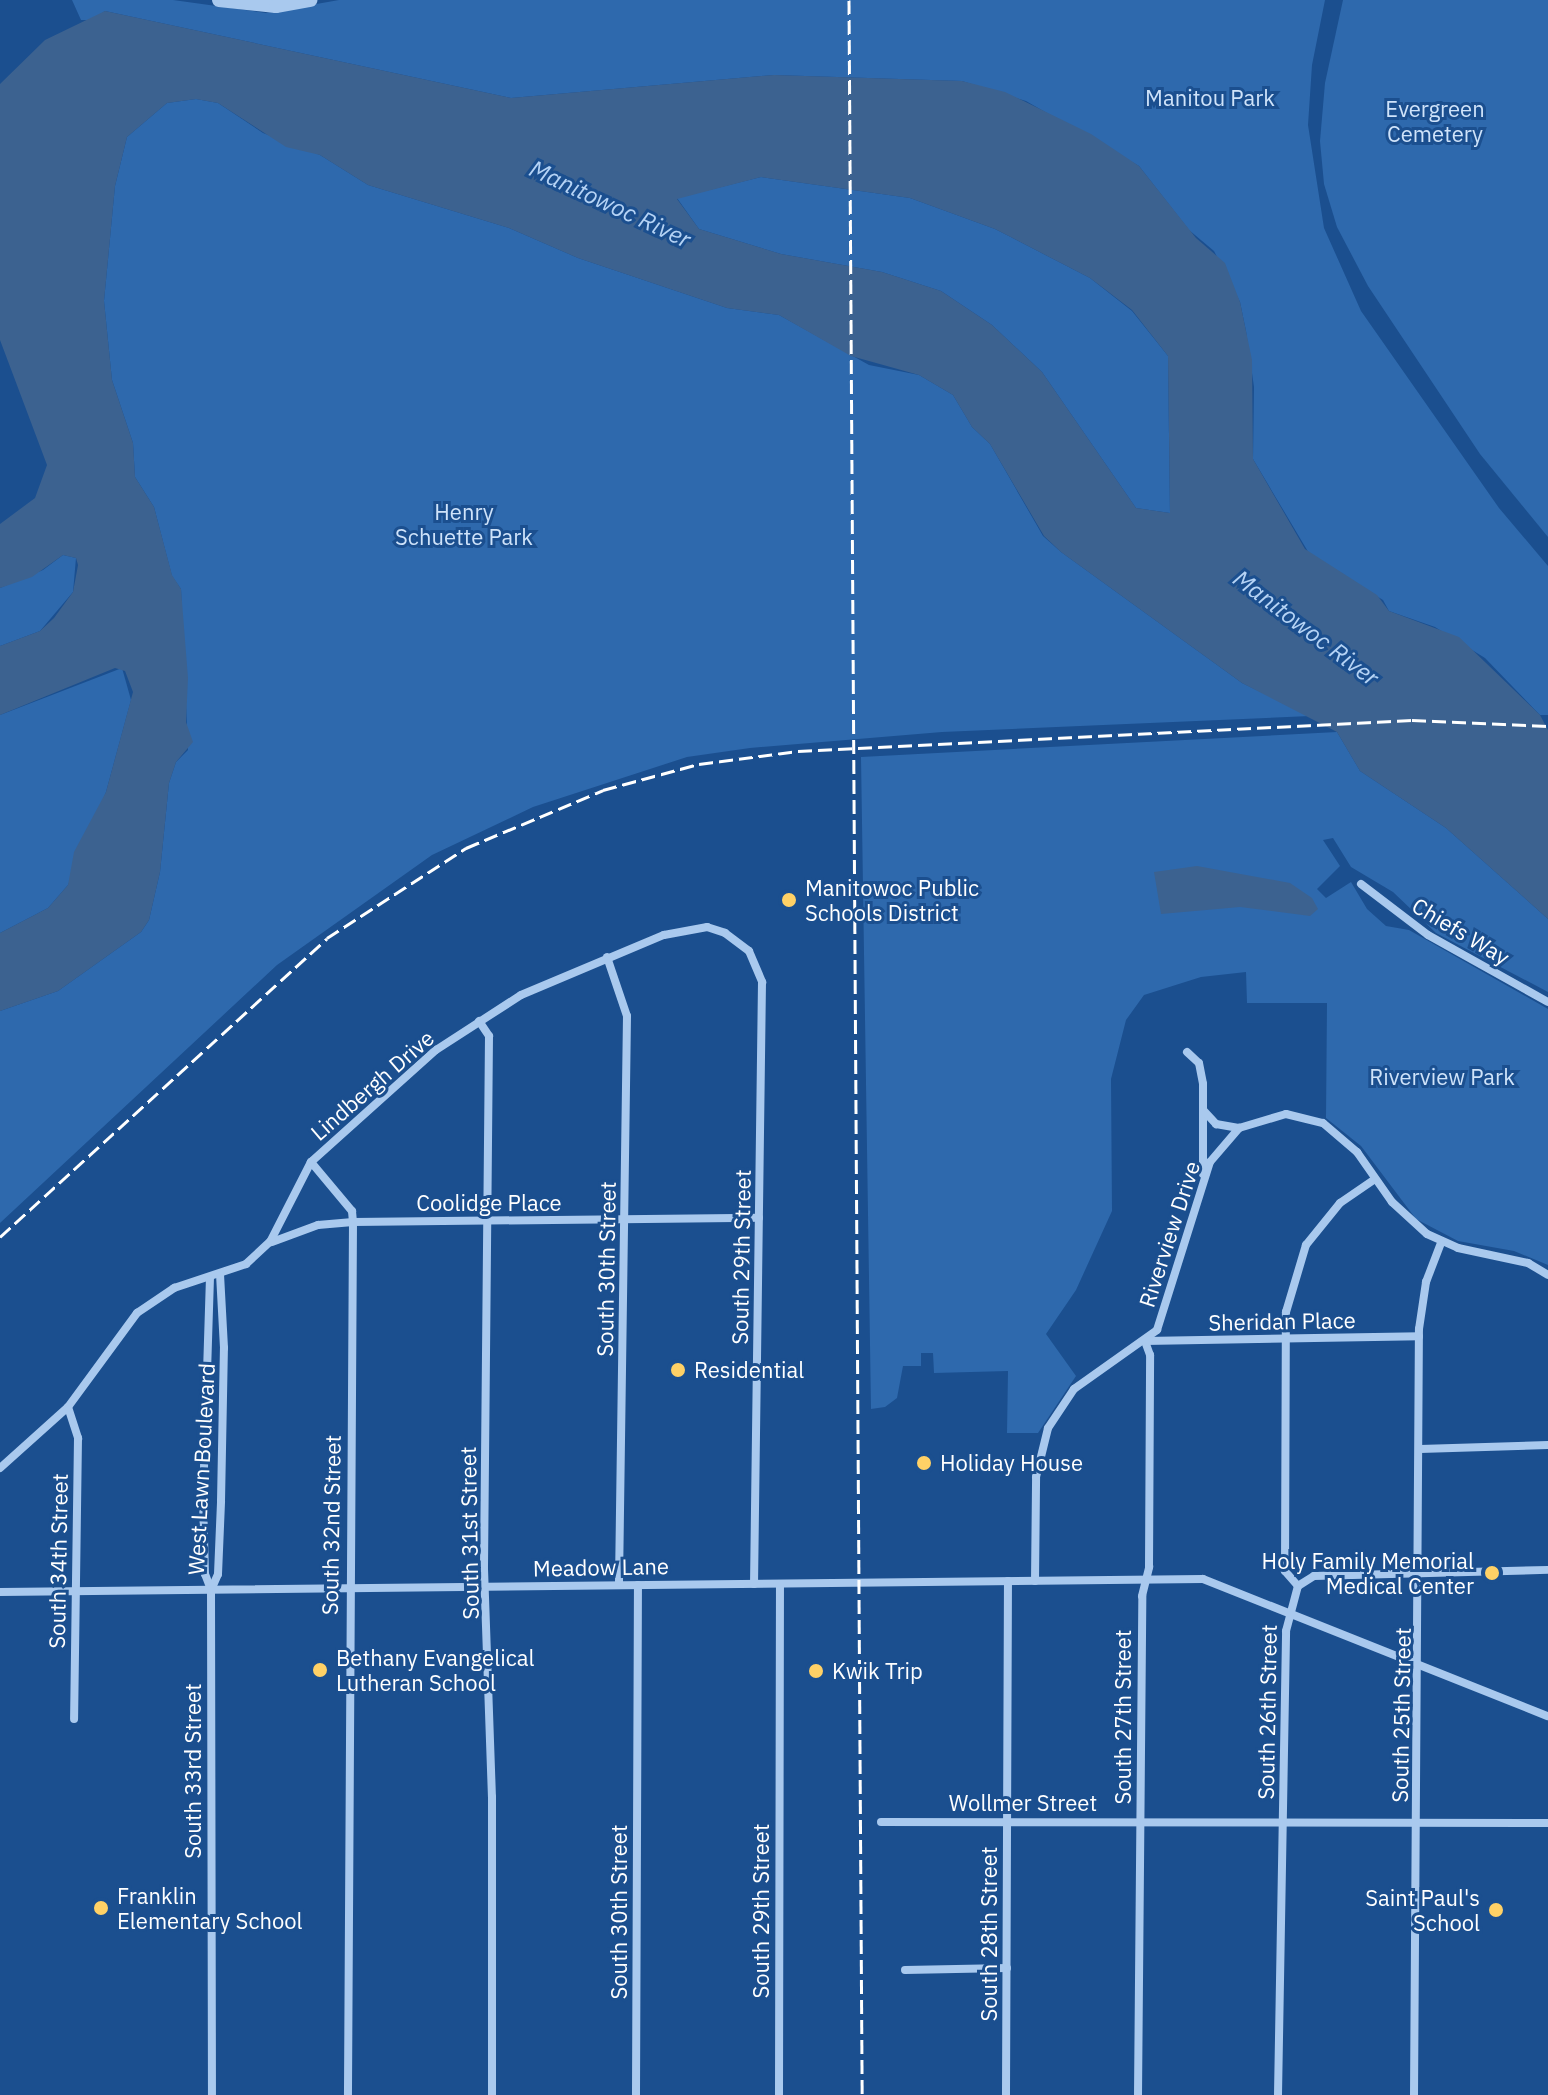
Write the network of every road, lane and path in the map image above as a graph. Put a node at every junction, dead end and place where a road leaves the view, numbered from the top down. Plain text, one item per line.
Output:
1 (219, 0) edge
2 (310, 0) edge
3 (1361, 884) dead end
4 (738, 940) joint
5 (607, 957) junction
6 (1548, 1002) edge
7 (479, 1021) junction
8 (1187, 1052) dead end
9 (1203, 1110) junction
10 (1239, 1128) junction
11 (311, 1162) junction
12 (1375, 1179) junction
13 (1203, 1182) junction
14 (759, 1218) junction
15 (624, 1220) junction
16 (489, 1221) junction
17 (353, 1222) junction
18 (270, 1242) junction
19 (1441, 1243) junction
20 (215, 1275) junction
21 (1548, 1275) edge
22 (1419, 1336) junction
23 (1285, 1340) junction
24 (1145, 1341) junction
25 (68, 1407) junction
26 (1548, 1445) edge
27 (1420, 1449) junction
28 (0, 1468) edge
29 (1548, 1570) edge
30 (1420, 1574) junction
31 (1147, 1580) junction
32 (1008, 1581) junction
33 (1035, 1581) junction
34 (754, 1584) junction
35 (780, 1584) junction
36 (619, 1585) junction
37 (638, 1585) junction
38 (1298, 1586) junction
39 (485, 1587) junction
40 (348, 1589) junction
41 (211, 1590) junction
42 (75, 1591) junction
43 (0, 1592) edge
44 (1287, 1611) junction
45 (1420, 1665) junction
46 (1548, 1716) edge
47 (74, 1719) dead end
48 (1140, 1820) junction
49 (1284, 1820) junction
50 (1007, 1821) junction
51 (881, 1822) dead end
52 (1417, 1822) junction
53 (1548, 1823) edge
54 (1007, 1968) junction
55 (905, 1970) dead end
56 (212, 2095) edge
57 (348, 2095) edge
58 (492, 2095) edge
59 (636, 2095) edge
60 (779, 2095) edge
61 (1006, 2095) edge
62 (1138, 2095) edge
63 (1278, 2095) edge
64 (1414, 2095) edge

1 - 2 street
3 - 6 street, Chiefs Way
4 - 5 street, Lindbergh Drive
4 - 14 street, South 29th Street
5 - 7 street, Lindbergh Drive
5 - 15 street, South 30th Street
7 - 11 street, Lindbergh Drive
7 - 16 street, South 31st Street
8 - 9 street
9 - 10 street
9 - 13 street
10 - 12 street
10 - 13 street, Riverview Drive
11 - 17 street
11 - 18 street, Lindbergh Drive
12 - 19 street
12 - 23 street
13 - 24 street, Riverview Drive
14 - 15 street, Coolidge Place
14 - 34 street, South 29th Street
15 - 16 street, Coolidge Place
15 - 36 street, South 30th Street
16 - 17 street, Coolidge Place
16 - 39 street, South 31st Street
17 - 18 street, Coolidge Place
17 - 40 street, South 32nd Street
18 - 20 street, Lindbergh Drive
19 - 21 street
19 - 22 street, South 25th Street
20 - 25 street, Lindbergh Drive
20 - 41 street, West Lawn Boulevard
20 - 41 street, West Lawn Boulevard
22 - 23 street, Sheridan Place
22 - 27 street, South 25th Street
23 - 24 street, Sheridan Place
23 - 38 street
24 - 31 street, South 27th Street
24 - 33 street, Riverview Drive
25 - 28 street, Lindbergh Drive
25 - 42 street, South 34th Street
26 - 27 street
27 - 30 street, South 25th Street
29 - 30 street
30 - 38 street
30 - 45 street, South 25th Street
31 - 33 street, Meadow Lane
31 - 44 street, Meadow Lane
31 - 48 street, South 27th Street
32 - 33 street, Meadow Lane
32 - 35 street, Meadow Lane
32 - 50 street, South 28th Street
34 - 35 street, Meadow Lane
34 - 37 street, Meadow Lane
35 - 60 street, South 29th Street
36 - 37 street, Meadow Lane
36 - 39 street, Meadow Lane
37 - 59 street, South 30th Street
38 - 44 street, South 26th Street
39 - 40 street, Meadow Lane
39 - 58 street, South 31st Street
40 - 41 street, Meadow Lane
40 - 57 street, South 32nd Street
41 - 42 street, Meadow Lane
41 - 56 street, South 33rd Street
42 - 43 street, Meadow Lane
42 - 47 street, South 34th Street
44 - 45 street
44 - 49 street, South 26th Street
45 - 46 street
45 - 52 street, South 25th Street
48 - 49 street, Wollmer Street
48 - 50 street, Wollmer Street
48 - 62 street, South 27th Street
49 - 52 street, Wollmer Street
49 - 63 street, South 26th Street
50 - 51 street, Wollmer Street
50 - 54 street, South 28th Street
52 - 53 street, Wollmer Street
52 - 64 street, South 25th Street
54 - 55 street
54 - 61 street, South 28th Street

